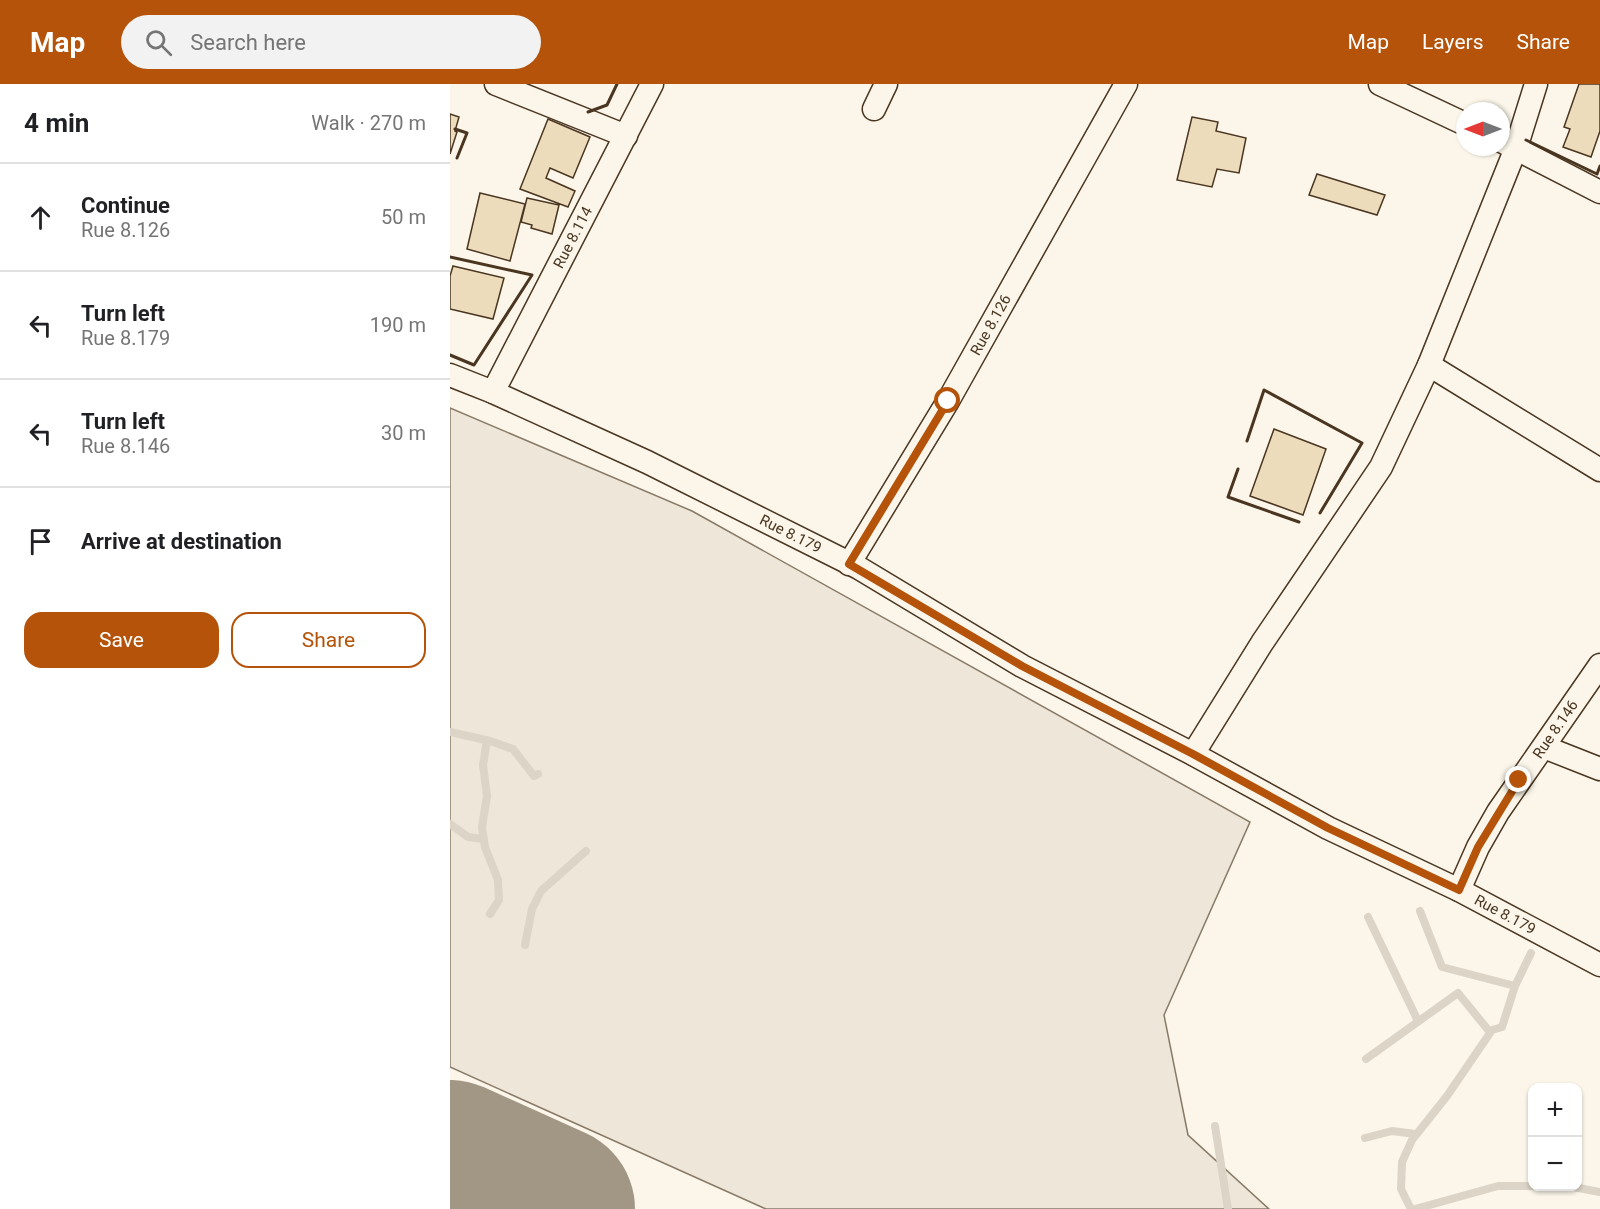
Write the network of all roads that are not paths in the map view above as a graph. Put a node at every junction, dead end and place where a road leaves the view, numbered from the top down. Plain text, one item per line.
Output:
1 (496, 84) edge
2 (652, 84) edge
3 (886, 84) edge
4 (1126, 84) edge
5 (1380, 84) edge
6 (1536, 84) edge
7 (874, 109) dead end
8 (1456, 120) edge
9 (626, 136) junction
10 (1510, 140) edge
11 (1510, 145) edge
12 (1504, 156) edge
13 (1600, 192) edge
14 (1429, 365) junction
15 (450, 375) edge
16 (493, 392) junction
17 (1600, 471) edge
18 (849, 564) junction
19 (1600, 665) edge
20 (1544, 747) junction
21 (1193, 754) junction
22 (1600, 769) edge
23 (1459, 890) junction
24 (1600, 965) edge

1 - 9 street
2 - 9 street, Rue 8.114
3 - 7 street
4 - 18 street, Rue 8.126
5 - 8 street
6 - 10 street
9 - 16 street, Rue 8.114
11 - 13 street
12 - 14 street
14 - 17 street
14 - 21 street
15 - 16 street, Rue 8.179
16 - 18 street, Rue 8.179
18 - 21 street, Rue 8.179
19 - 20 street, Rue 8.146
20 - 22 street
20 - 23 street, Rue 8.146
21 - 23 street, Rue 8.179
23 - 24 street, Rue 8.179

